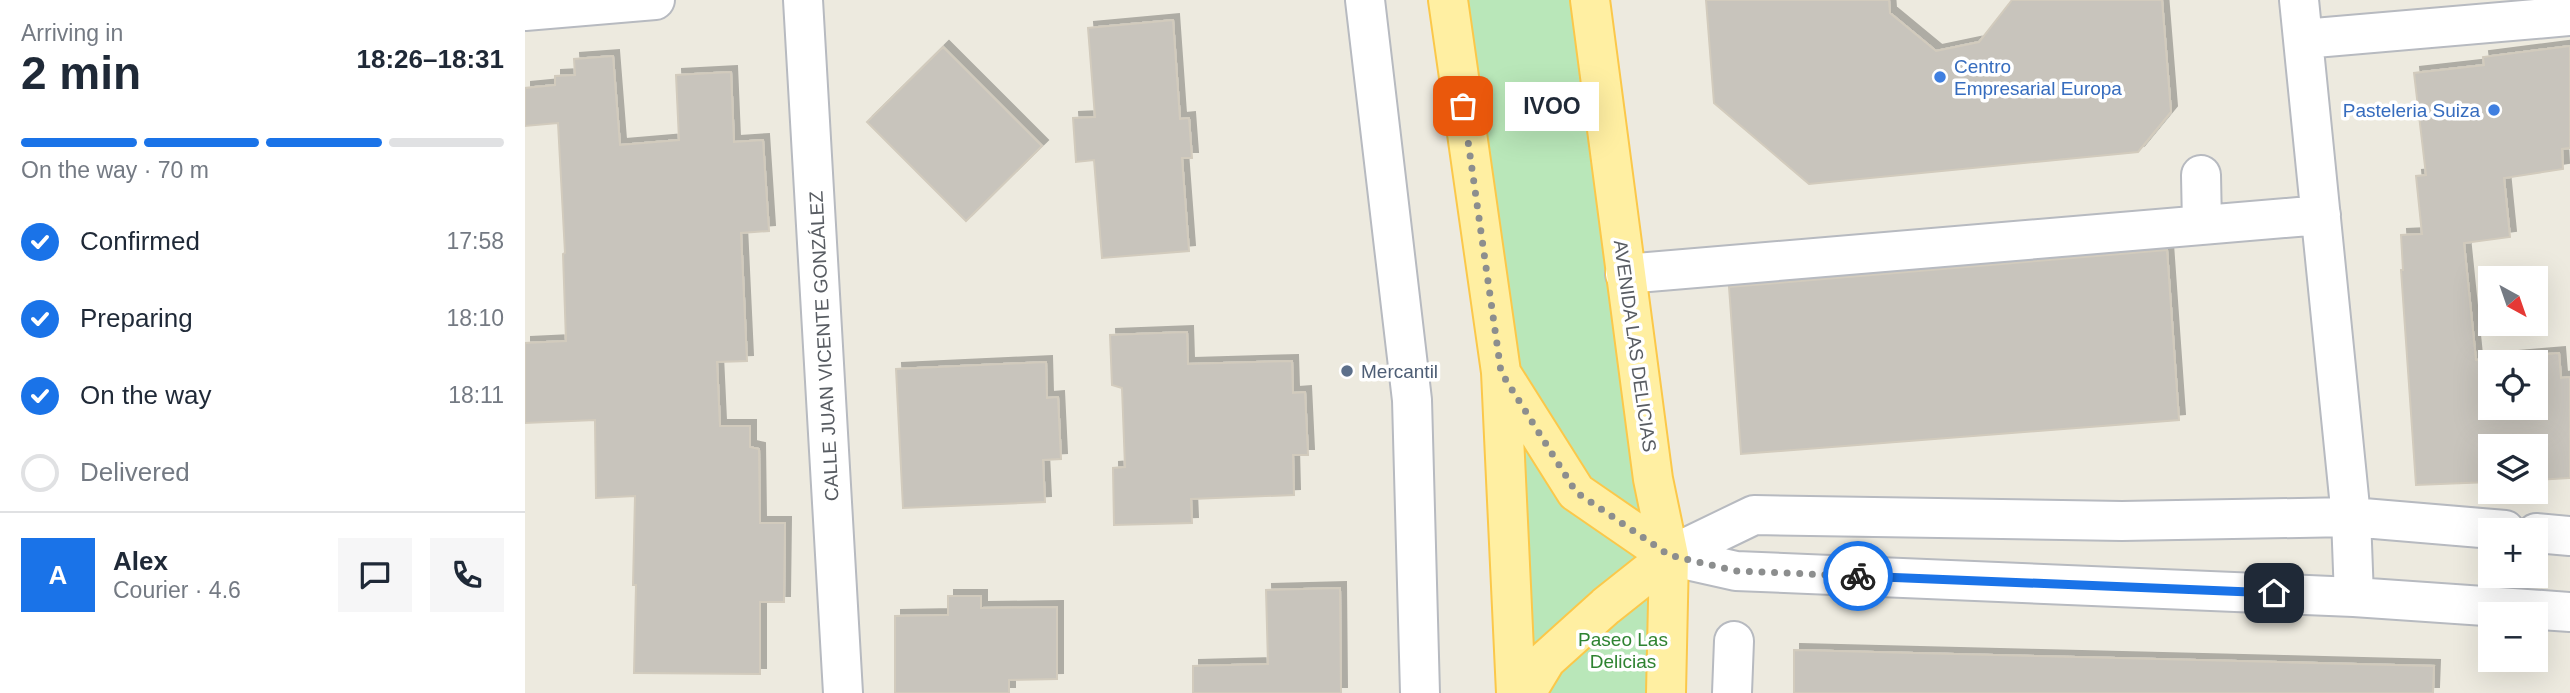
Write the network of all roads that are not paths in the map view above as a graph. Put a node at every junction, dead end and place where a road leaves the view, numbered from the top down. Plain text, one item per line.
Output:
1 (655, 0) edge
2 (803, 0) edge
3 (1365, 0) edge
4 (1448, 0) edge
5 (1590, 0) edge
6 (2299, 0) edge
7 (525, 11) edge
8 (2570, 16) edge
9 (2303, 39) junction
10 (2201, 175) dead end
11 (2321, 215) junction
12 (2202, 225) junction
13 (1625, 274) junction
14 (1501, 372) junction
15 (2351, 517) junction
16 (2478, 528) edge
17 (2548, 534) edge
18 (2570, 536) edge
19 (1669, 555) junction
20 (2354, 597) junction
21 (2570, 612) edge
22 (1734, 641) dead end
23 (843, 693) edge
24 (1420, 693) edge
25 (1516, 693) edge
26 (1526, 693) edge
27 (1666, 693) edge
28 (1732, 693) edge

1 - 7 street
2 - 23 street, CALLE JUAN VICENTE GONZÁLEZ
3 - 24 street
4 - 14 main road
5 - 13 main road, AVENIDA LAS DELICIAS
6 - 9 street
8 - 9 street
9 - 11 street
10 - 12 street
11 - 12 street
11 - 15 street
12 - 13 street
13 - 19 main road, AVENIDA LAS DELICIAS
14 - 19 main road
14 - 25 main road
15 - 16 street
15 - 19 street
15 - 20 street
17 - 18 street
19 - 20 street
19 - 26 main road
19 - 27 main road, AVENIDA LAS DELICIAS
20 - 21 street
22 - 28 street

